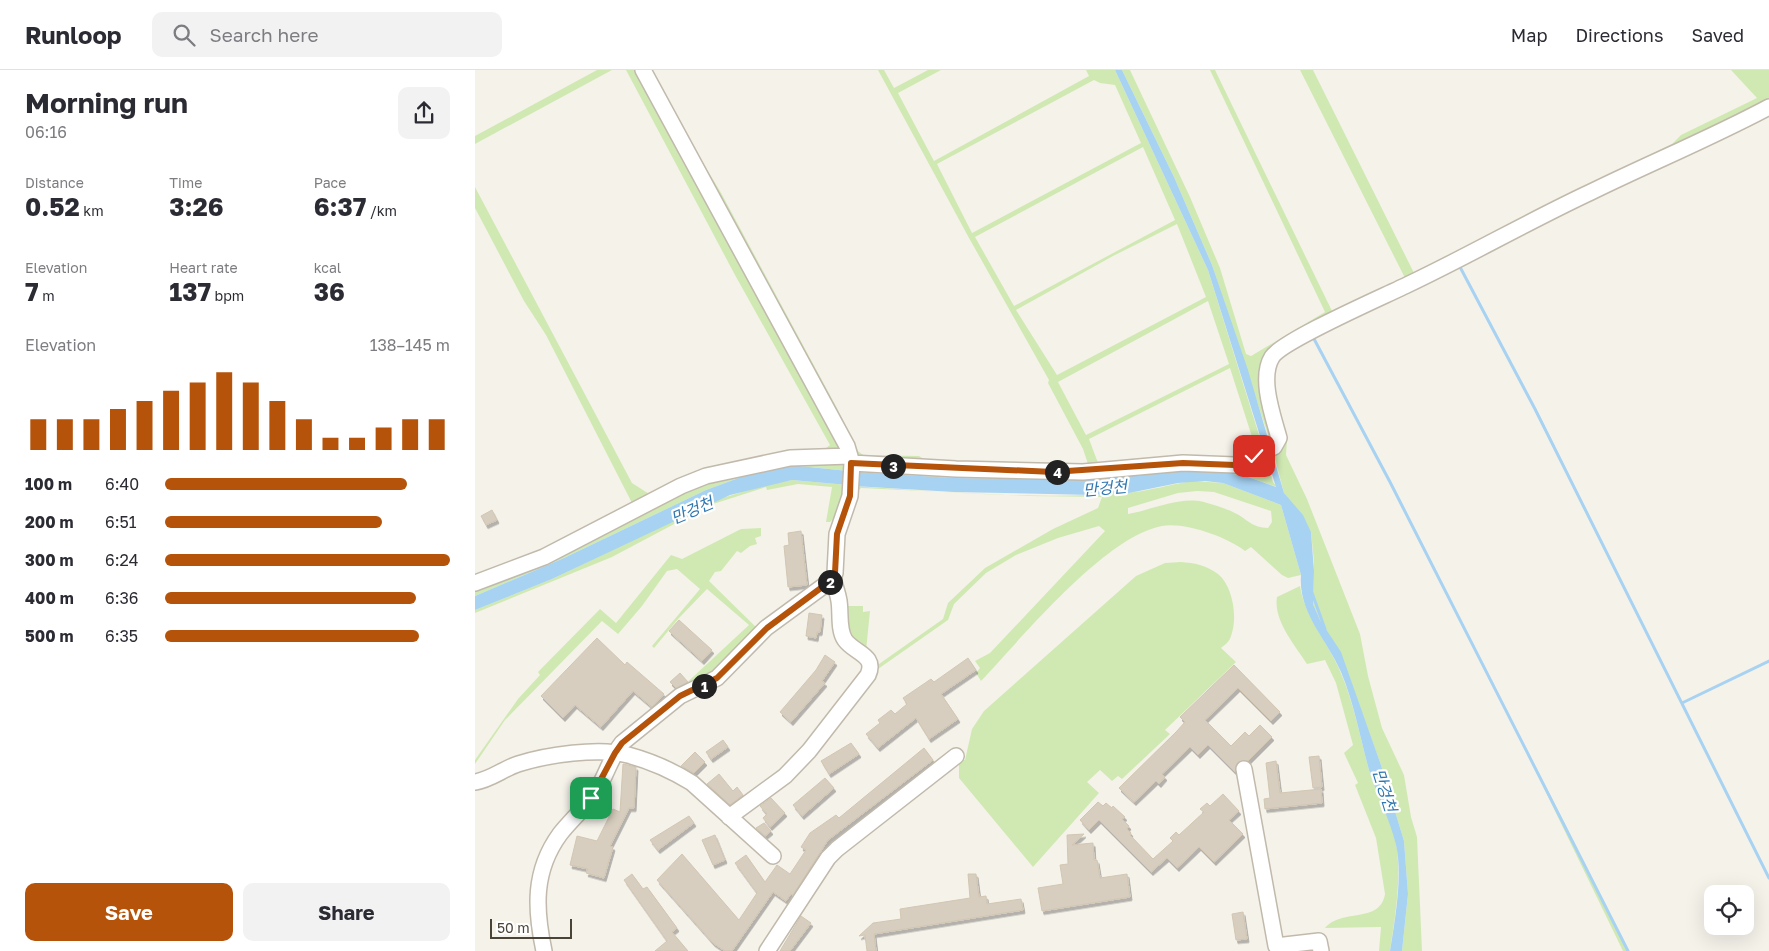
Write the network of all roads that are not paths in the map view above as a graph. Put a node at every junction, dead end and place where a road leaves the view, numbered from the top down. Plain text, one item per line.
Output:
1 (643, 70) edge
2 (1769, 107) edge
3 (851, 463) junction
4 (833, 579) junction
5 (475, 583) edge
6 (615, 753) junction
7 (956, 756) dead end
8 (1244, 769) dead end
9 (475, 782) edge
10 (729, 817) junction
11 (773, 856) dead end
12 (544, 951) edge
13 (767, 951) edge
14 (1321, 951) edge

1 - 3 street
2 - 3 street
3 - 4 street
3 - 5 street
4 - 6 street
4 - 10 street
6 - 9 street
6 - 10 street
6 - 12 street
7 - 13 street
8 - 14 street
10 - 11 street

